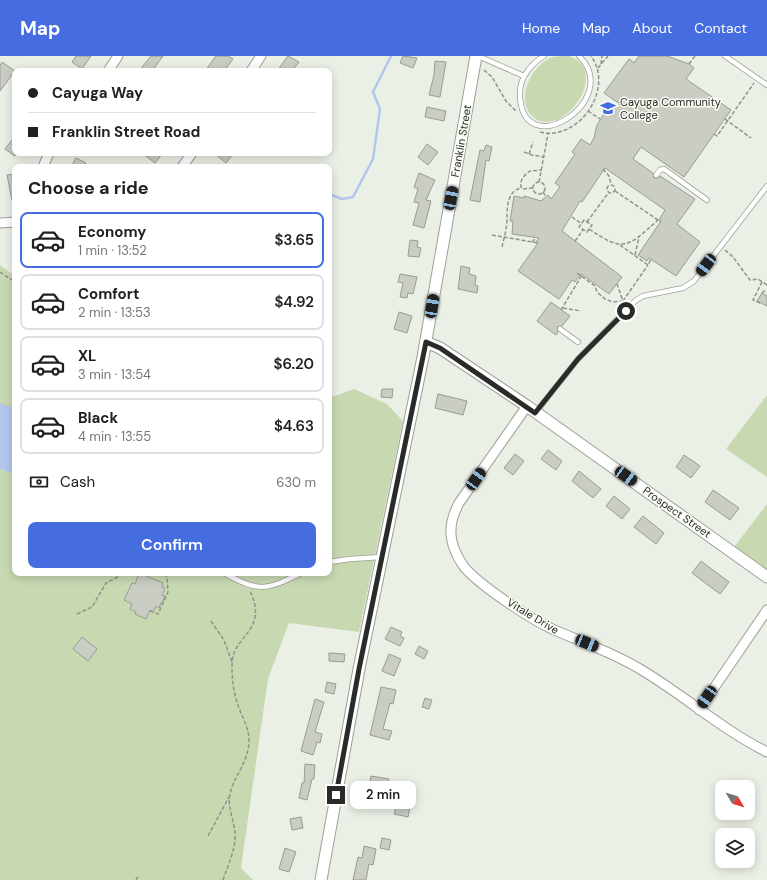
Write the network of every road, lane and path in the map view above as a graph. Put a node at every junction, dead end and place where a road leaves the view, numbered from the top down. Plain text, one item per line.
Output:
1 (118, 56) edge
2 (261, 56) edge
3 (477, 56) edge
4 (544, 56) edge
5 (580, 56) edge
6 (602, 56) edge
7 (608, 56) edge
8 (695, 56) edge
9 (725, 56) edge
10 (601, 64) junction
11 (688, 64) dead end
12 (110, 68) edge
13 (253, 68) edge
14 (598, 68) dead end
15 (484, 70) dead end
16 (524, 76) junction
17 (757, 78) junction
18 (767, 85) edge
19 (588, 111) dead end
20 (519, 116) dead end
21 (600, 119) dead end
22 (725, 120) dead end
23 (727, 121) junction
24 (548, 133) dead end
25 (714, 134) dead end
26 (751, 138) dead end
27 (533, 142) dead end
28 (524, 152) dead end
29 (529, 154) junction
30 (544, 157) junction
31 (603, 169) dead end
32 (542, 170) junction
33 (678, 173) dead end
34 (656, 175) dead end
35 (680, 180) junction
36 (539, 182) junction
37 (611, 184) junction
38 (767, 186) edge
39 (521, 188) junction
40 (533, 188) junction
41 (615, 191) junction
42 (543, 192) junction
43 (609, 192) junction
44 (546, 196) dead end
45 (706, 200) dead end
46 (572, 217) dead end
47 (658, 220) junction
48 (12, 222) edge
49 (587, 222) junction
50 (661, 222) dead end
51 (0, 223) edge
52 (582, 224) junction
53 (589, 229) junction
54 (583, 230) junction
55 (492, 235) dead end
56 (518, 235) dead end
57 (504, 237) junction
58 (531, 237) dead end
59 (536, 238) dead end
60 (639, 238) junction
61 (517, 240) junction
62 (575, 241) dead end
63 (531, 242) junction
64 (538, 243) dead end
65 (620, 245) junction
66 (721, 246) junction
67 (502, 247) dead end
68 (635, 256) junction
69 (651, 259) dead end
70 (648, 264) junction
71 (0, 272) edge
72 (577, 274) dead end
73 (582, 276) junction
74 (12, 280) edge
75 (762, 282) junction
76 (617, 284) dead end
77 (767, 285) edge
78 (600, 288) dead end
79 (597, 292) junction
80 (767, 292) edge
81 (762, 293) dead end
82 (622, 301) junction
83 (760, 303) dead end
84 (581, 311) dead end
85 (615, 312) dead end
86 (560, 330) dead end
87 (426, 342) junction
88 (578, 342) dead end
89 (531, 410) junction
90 (382, 557) junction
91 (332, 562) edge
92 (120, 576) edge
93 (166, 576) edge
94 (230, 576) edge
95 (295, 576) edge
96 (767, 577) edge
97 (248, 586) junction
98 (767, 610) edge
99 (150, 612) dead end
100 (77, 614) dead end
101 (211, 621) dead end
102 (232, 663) junction
103 (699, 710) junction
104 (767, 752) edge
105 (229, 797) junction
106 (208, 836) dead end
107 (139, 875) dead end
108 (136, 880) edge
109 (223, 880) edge
110 (321, 880) edge

1 - 12 street
2 - 13 street
3 - 16 lane
3 - 87 street, Franklin Street
4 - 16 lane
5 - 16 lane
6 - 10 path
7 - 10 path
8 - 11 path
9 - 17 lane
10 - 14 path
15 - 20 path
17 - 18 lane
17 - 23 path
19 - 21 path
22 - 23 path
23 - 25 path
23 - 26 path
24 - 30 path
27 - 29 path
28 - 29 path
29 - 30 path
30 - 32 path
31 - 37 path
32 - 36 path
32 - 39 path
33 - 35 lane
34 - 35 lane
35 - 45 lane
36 - 40 path
36 - 42 path
37 - 41 path
37 - 43 path
38 - 66 lane
39 - 40 path
39 - 57 path
40 - 42 path
41 - 43 path
41 - 47 path
42 - 44 path
43 - 49 path
46 - 52 path
47 - 50 path
47 - 60 path
48 - 51 street
49 - 52 path
49 - 53 path
52 - 54 path
53 - 54 path
53 - 65 path
54 - 62 path
55 - 57 path
56 - 61 path
57 - 61 path
57 - 67 path
58 - 63 path
59 - 63 path
60 - 65 path
60 - 68 path
61 - 63 path
63 - 64 path
65 - 68 path
66 - 75 path
66 - 89 lane
68 - 70 path
69 - 70 path
70 - 82 path
71 - 74 path
72 - 73 path
73 - 79 path
73 - 84 path
75 - 77 path
75 - 83 path
76 - 82 path
78 - 79 path
79 - 82 path
80 - 81 path
82 - 85 path
86 - 88 lane
87 - 89 street, Prospect Street
87 - 90 street, Franklin Street
89 - 96 street, Prospect Street
89 - 103 street, Vitale Drive
90 - 91 lane
90 - 110 street, Franklin Street
92 - 100 path
93 - 99 path
94 - 97 lane
95 - 97 lane
97 - 102 path
98 - 103 street
101 - 102 path
102 - 105 path
103 - 104 street, Vitale Drive
105 - 106 path
105 - 109 path
107 - 108 path

